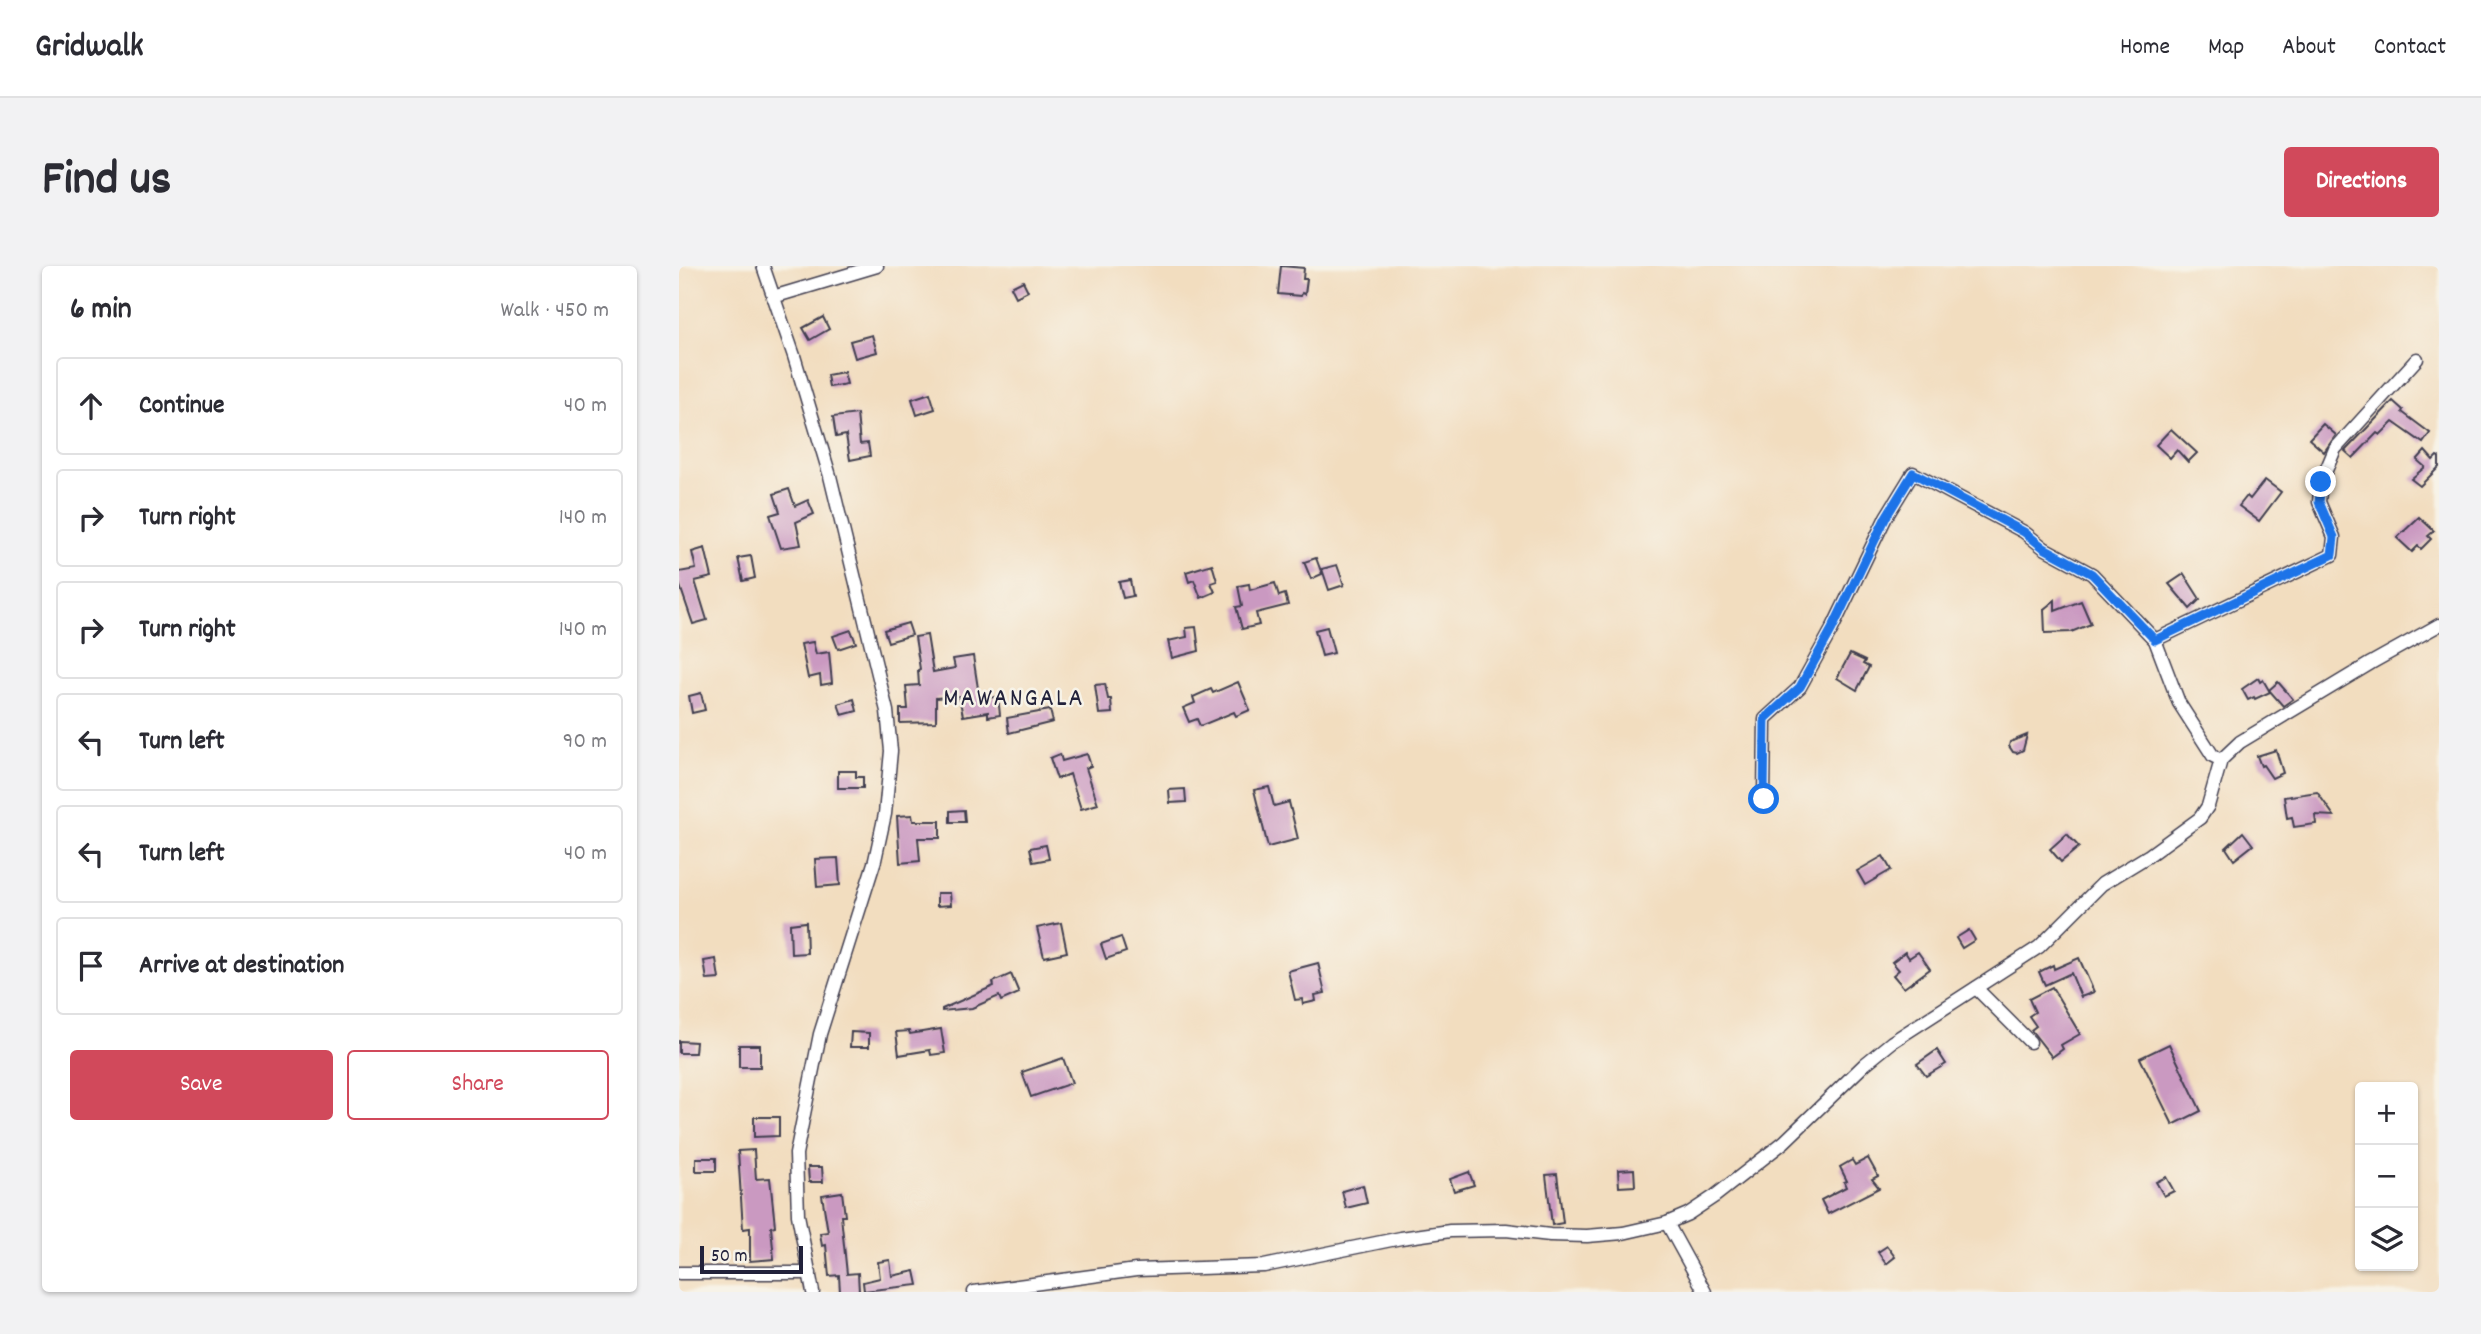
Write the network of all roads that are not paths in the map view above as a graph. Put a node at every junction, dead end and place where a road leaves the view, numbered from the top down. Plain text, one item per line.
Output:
1 (763, 266) edge
2 (877, 266) edge
3 (773, 297) junction
4 (2417, 359) dead end
5 (2439, 625) edge
6 (2155, 640) junction
7 (2221, 760) junction
8 (1764, 799) dead end
9 (1976, 988) junction
10 (2030, 1042) dead end
11 (1667, 1223) junction
12 (679, 1273) edge
13 (810, 1273) junction
14 (813, 1292) edge
15 (974, 1292) edge
16 (1706, 1292) edge

1 - 3 street
2 - 3 street
3 - 13 street
4 - 6 street
5 - 7 street
6 - 7 street
6 - 8 street
7 - 9 street
9 - 10 street
9 - 11 street
11 - 15 street
11 - 16 street
12 - 13 street
13 - 14 street

